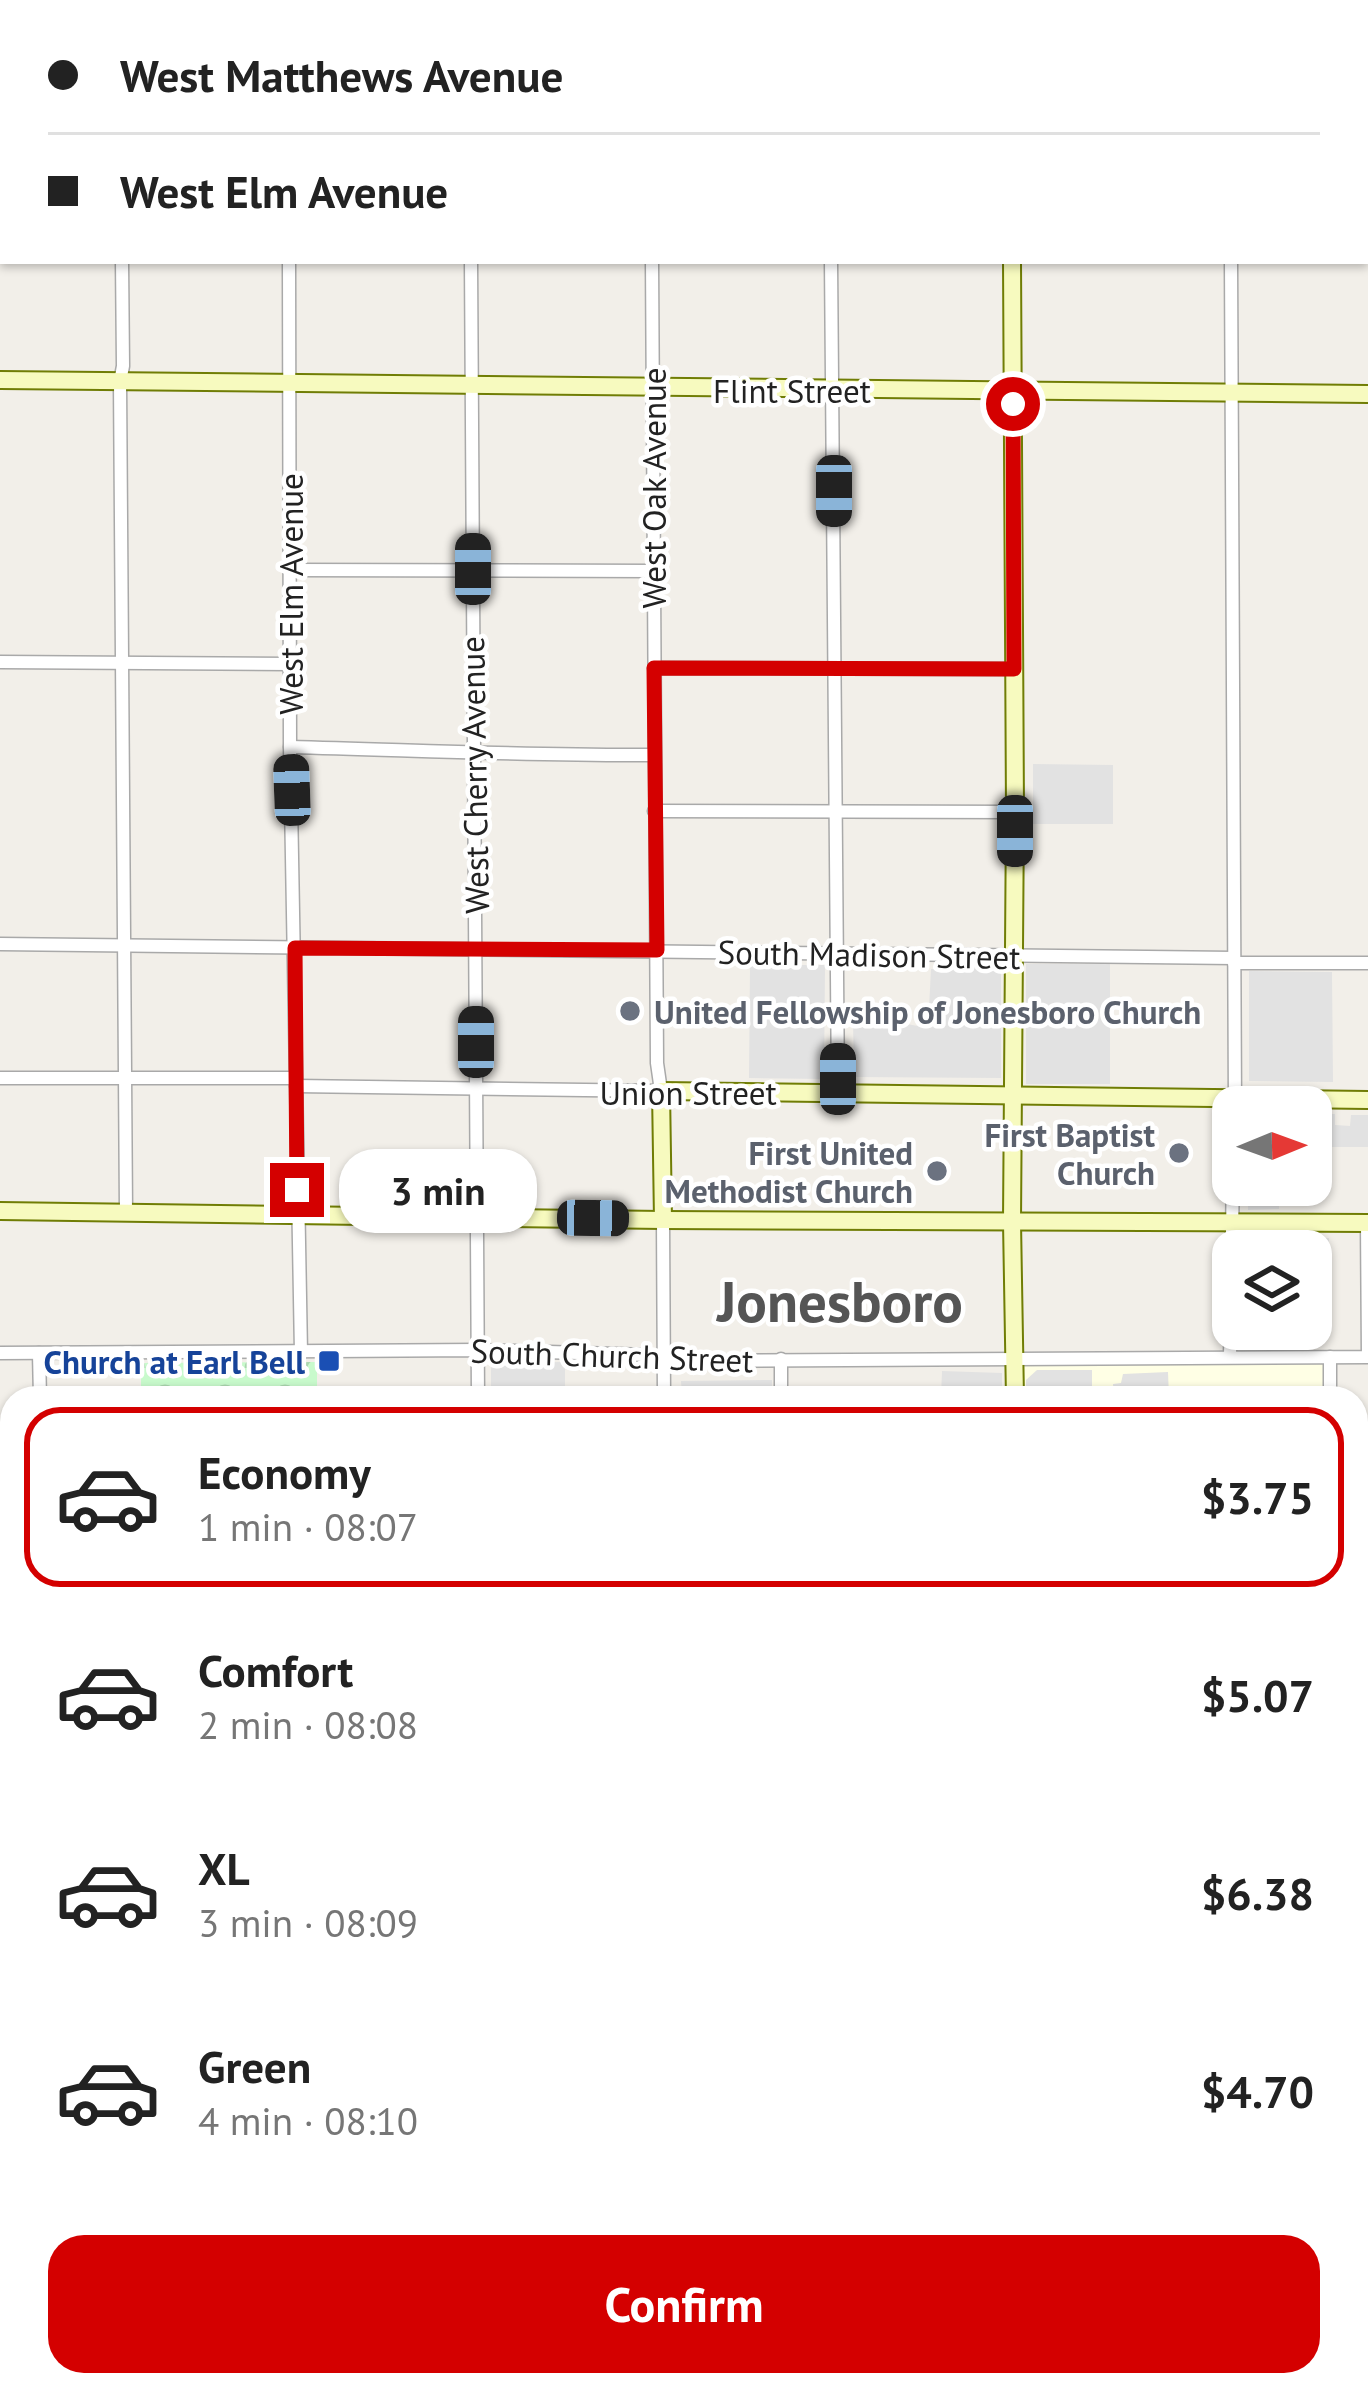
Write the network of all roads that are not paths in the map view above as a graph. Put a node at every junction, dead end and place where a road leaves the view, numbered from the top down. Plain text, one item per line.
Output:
1 (122, 264) edge
2 (289, 264) edge
3 (471, 264) edge
4 (652, 264) edge
5 (831, 264) edge
6 (1012, 264) edge
7 (1232, 264) edge
8 (0, 380) edge
9 (120, 382) junction
10 (290, 385) junction
11 (472, 386) junction
12 (653, 389) junction
13 (833, 390) junction
14 (1013, 392) junction
15 (1233, 393) junction
16 (1368, 394) edge
17 (473, 569) junction
18 (290, 570) junction
19 (654, 571) junction
20 (0, 662) edge
21 (124, 663) junction
22 (290, 664) junction
23 (654, 668) junction
24 (835, 668) junction
25 (1014, 669) junction
26 (290, 747) junction
27 (474, 754) junction
28 (654, 755) junction
29 (837, 810) junction
30 (654, 811) junction
31 (1015, 812) junction
32 (0, 944) edge
33 (124, 946) junction
34 (295, 948) junction
35 (476, 950) junction
36 (657, 950) junction
37 (838, 953) junction
38 (1015, 956) junction
39 (1234, 961) junction
40 (1368, 964) edge
41 (125, 1077) junction
42 (0, 1078) edge
43 (296, 1082) junction
44 (1234, 1086) edge
45 (476, 1089) junction
46 (661, 1091) junction
47 (838, 1093) junction
48 (1012, 1097) junction
49 (1368, 1100) edge
50 (1332, 1101) edge
51 (1212, 1103) edge
52 (1232, 1206) edge
53 (0, 1211) edge
54 (126, 1212) junction
55 (300, 1215) junction
56 (477, 1216) junction
57 (663, 1220) junction
58 (1012, 1222) junction
59 (1231, 1223) junction
60 (1368, 1223) edge
61 (478, 1350) junction
62 (0, 1352) edge
63 (39, 1353) junction
64 (301, 1353) junction
65 (1230, 1357) junction
66 (1330, 1357) junction
67 (1368, 1357) edge
68 (664, 1358) junction
69 (781, 1359) junction
70 (1014, 1360) junction
71 (40, 1386) edge
72 (478, 1386) edge
73 (664, 1386) edge
74 (782, 1386) edge
75 (1015, 1386) edge
76 (1330, 1386) edge

1 - 9 street
2 - 10 street, West Elm Avenue
3 - 11 street, West Cherry Avenue
4 - 12 street, West Oak Avenue
5 - 13 street
6 - 14 street
7 - 15 street
8 - 9 street, Flint Street
9 - 10 street, Flint Street
9 - 21 street
10 - 11 street, Flint Street
10 - 18 street, West Elm Avenue
11 - 12 street, Flint Street
11 - 17 street, West Cherry Avenue
12 - 13 street, Flint Street
12 - 19 street, West Oak Avenue
13 - 14 street, Flint Street
13 - 24 street
14 - 15 street, Flint Street
14 - 25 street
15 - 16 street, Flint Street
15 - 39 street
17 - 18 street
17 - 19 street
17 - 27 street, West Cherry Avenue
18 - 22 street, West Elm Avenue
19 - 23 street, West Oak Avenue
20 - 21 street
21 - 22 street
21 - 33 street
22 - 26 street, West Elm Avenue
23 - 24 street
23 - 28 street, West Oak Avenue
24 - 25 street
24 - 29 street
25 - 31 street
26 - 27 street
26 - 34 street, West Elm Avenue
27 - 28 street
27 - 35 street, West Cherry Avenue
28 - 30 street, West Oak Avenue
29 - 30 street
29 - 31 street
29 - 37 street
30 - 36 street, West Oak Avenue
31 - 38 street
32 - 33 street, South Madison Street
33 - 34 street, South Madison Street
33 - 41 street
34 - 35 street, South Madison Street
34 - 43 street, West Elm Avenue
35 - 36 street, South Madison Street
35 - 45 street, West Cherry Avenue
36 - 37 street, South Madison Street
36 - 46 street, West Oak Avenue
37 - 38 street, South Madison Street
37 - 47 street
38 - 39 street, South Madison Street
38 - 48 street
39 - 40 street, South Madison Street
39 - 44 street
41 - 42 street, Union Street
41 - 43 street, Union Street
41 - 54 street
43 - 45 street, Union Street
43 - 55 street, West Elm Avenue
45 - 46 street, Union Street
45 - 56 street, West Cherry Avenue
46 - 47 street, Union Street
46 - 57 street, West Oak Avenue
47 - 48 street, Union Street
48 - 51 street, Union Street
48 - 58 street
49 - 50 street, Union Street
52 - 59 street
53 - 54 street
54 - 55 street
55 - 56 street
55 - 64 street, West Elm Avenue
56 - 57 street
56 - 61 street, West Cherry Avenue
57 - 58 street
57 - 68 street
58 - 59 street
58 - 70 street
59 - 60 street
59 - 65 street
60 - 67 street
61 - 64 street, South Church Street
61 - 68 street, South Church Street
61 - 72 street, West Cherry Avenue
62 - 63 street, South Church Street
63 - 64 street, South Church Street
63 - 71 street
65 - 66 street, South Church Street
65 - 70 street, South Church Street
66 - 67 street, South Church Street
66 - 76 street
68 - 69 street, South Church Street
68 - 73 street
69 - 70 street, South Church Street
69 - 74 street
70 - 75 street

